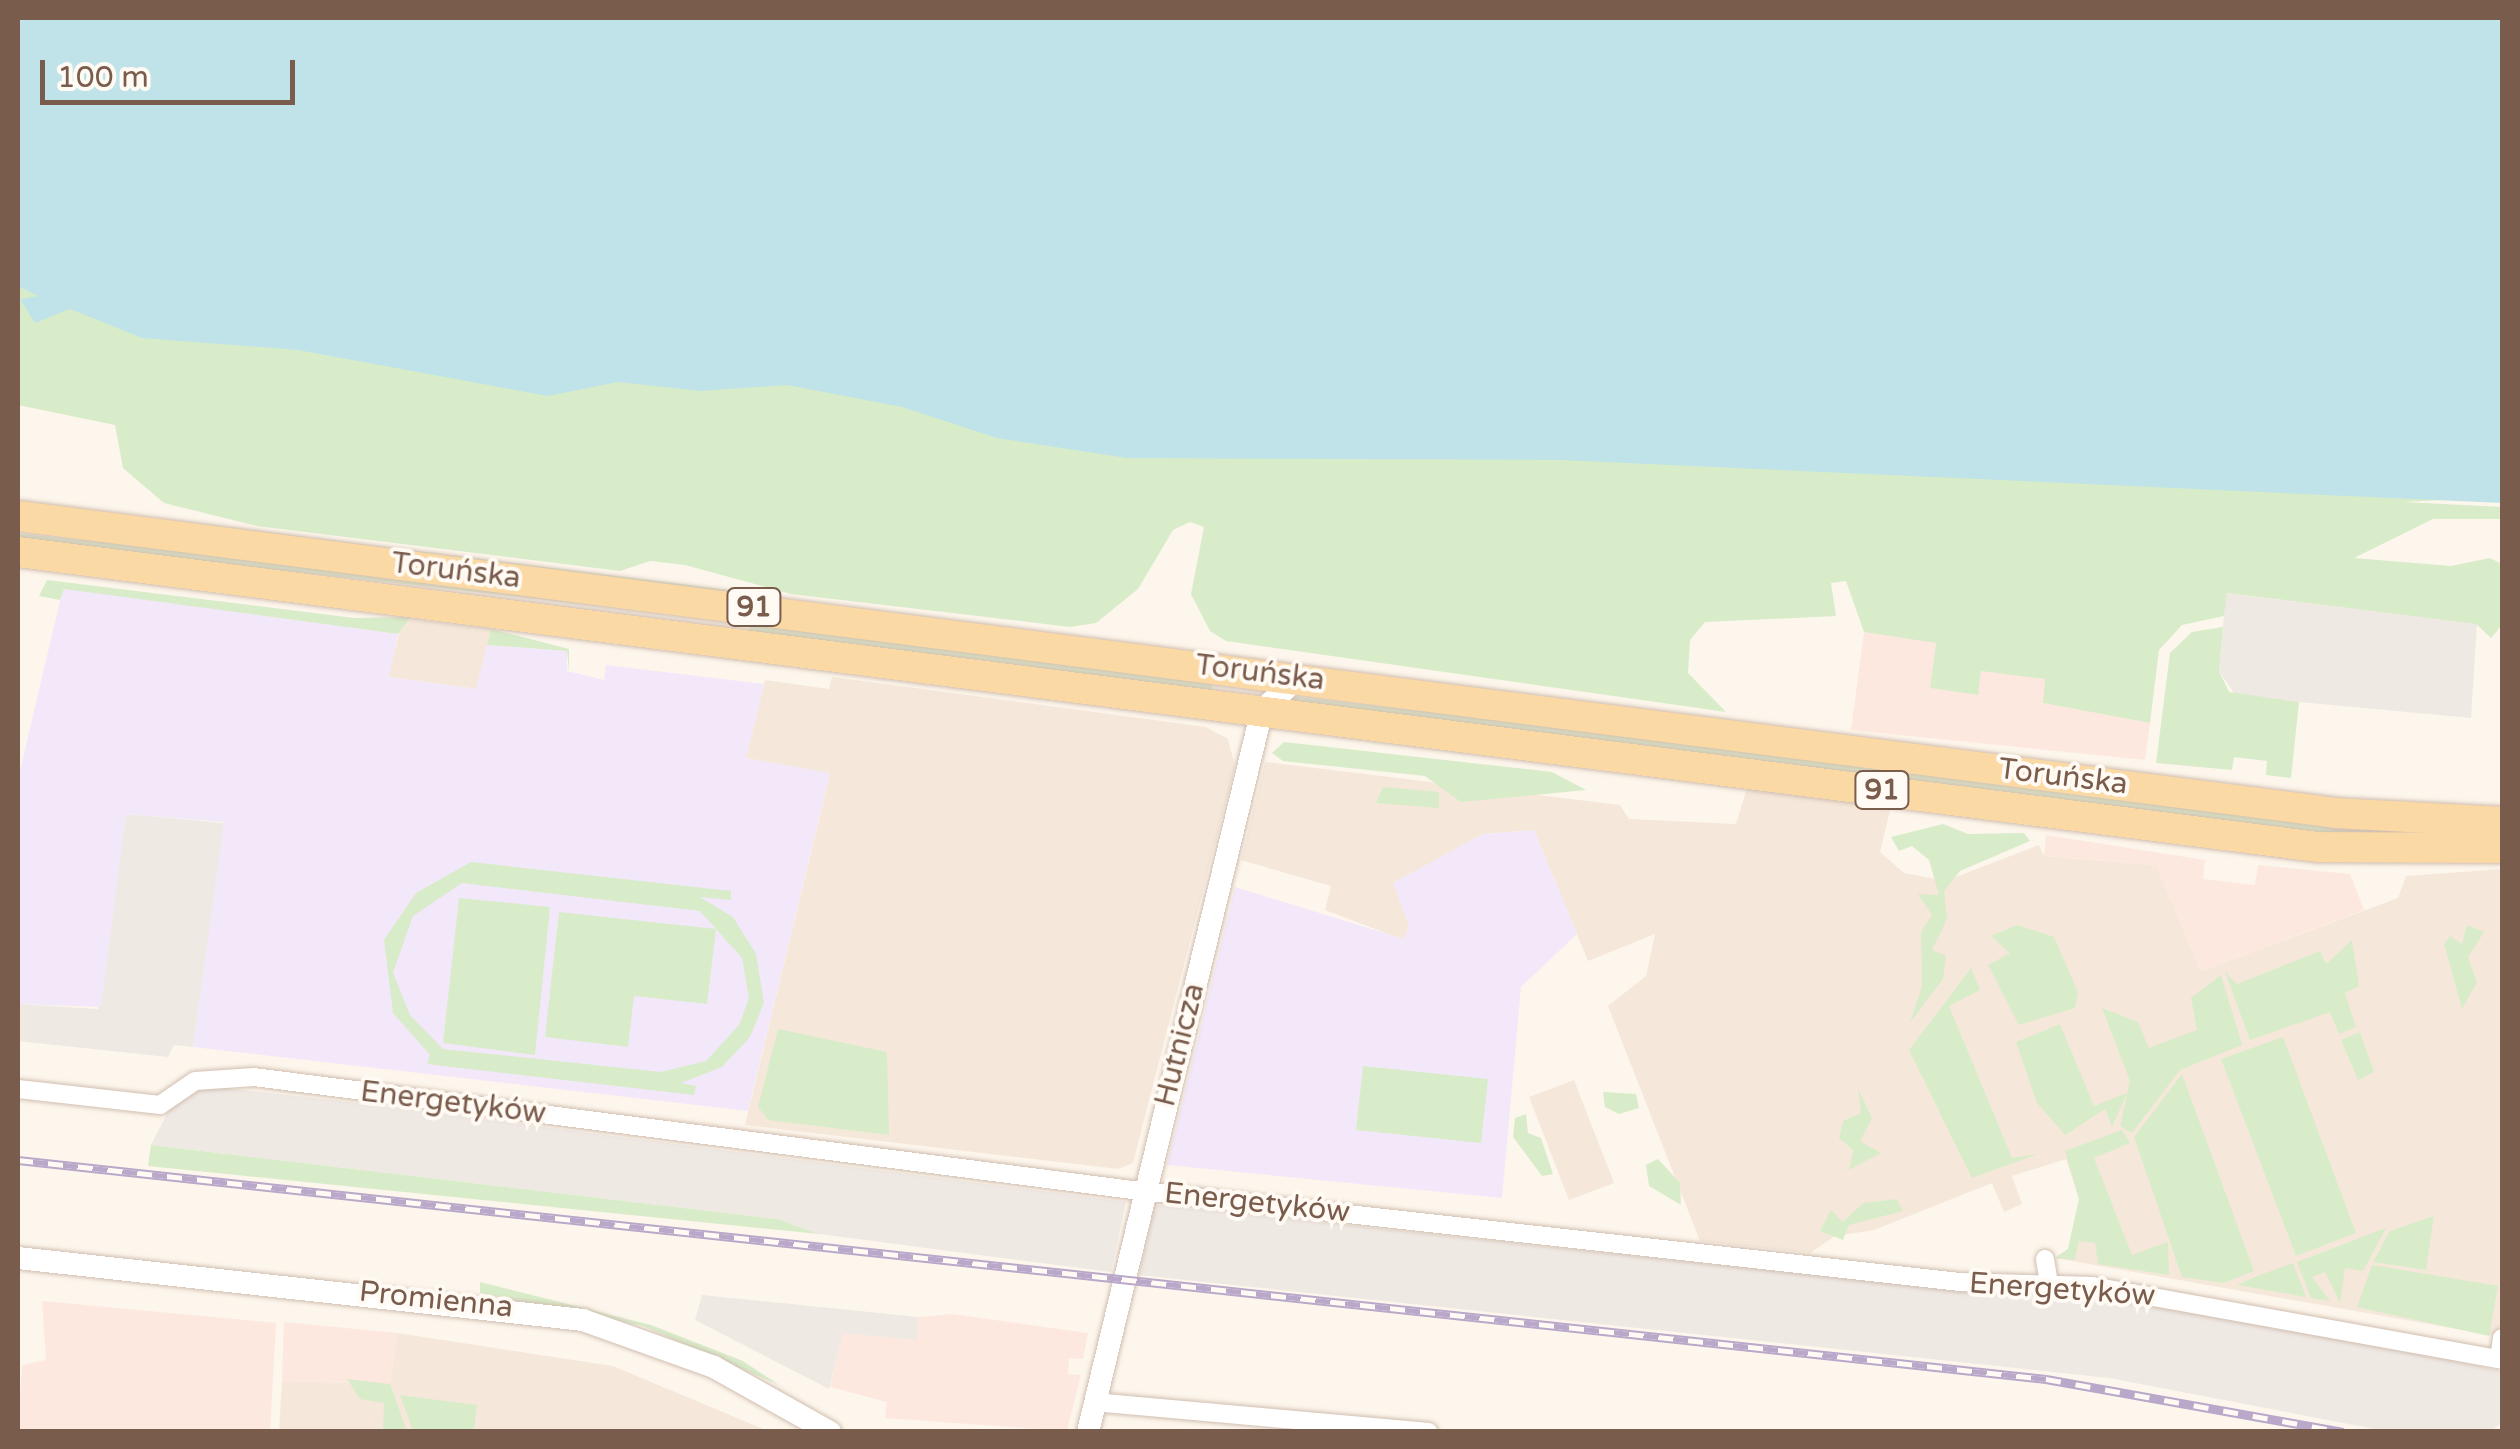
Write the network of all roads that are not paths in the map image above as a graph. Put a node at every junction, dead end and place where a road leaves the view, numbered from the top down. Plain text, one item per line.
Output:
1 (21, 519) edge
2 (18, 552) edge
3 (650, 594) junction
4 (646, 630) junction
5 (1300, 678) junction
6 (1262, 710) junction
7 (2502, 822) edge
8 (2502, 848) edge
9 (18, 1088) edge
10 (1144, 1191) junction
11 (18, 1258) edge
12 (2044, 1259) dead end
13 (2049, 1284) junction
14 (2502, 1338) edge
15 (2501, 1359) edge
16 (1094, 1402) junction
17 (830, 1432) edge
18 (1088, 1432) edge
19 (1429, 1432) edge

1 - 3 main road, Toruńska / 91
2 - 4 main road, Toruńska / 91
3 - 4 main road
3 - 5 main road, Toruńska / 91
4 - 6 main road, Toruńska / 91
5 - 6 street
5 - 7 main road, Toruńska / 91
6 - 8 main road, Toruńska / 91
6 - 10 street, Hutnicza
9 - 10 street, Energetyków
10 - 13 street, Energetyków
10 - 16 street, Hutnicza
11 - 17 street, Promienna
12 - 13 street
13 - 15 street, Energetyków
14 - 15 street
16 - 18 street, Hutnicza
16 - 19 street

